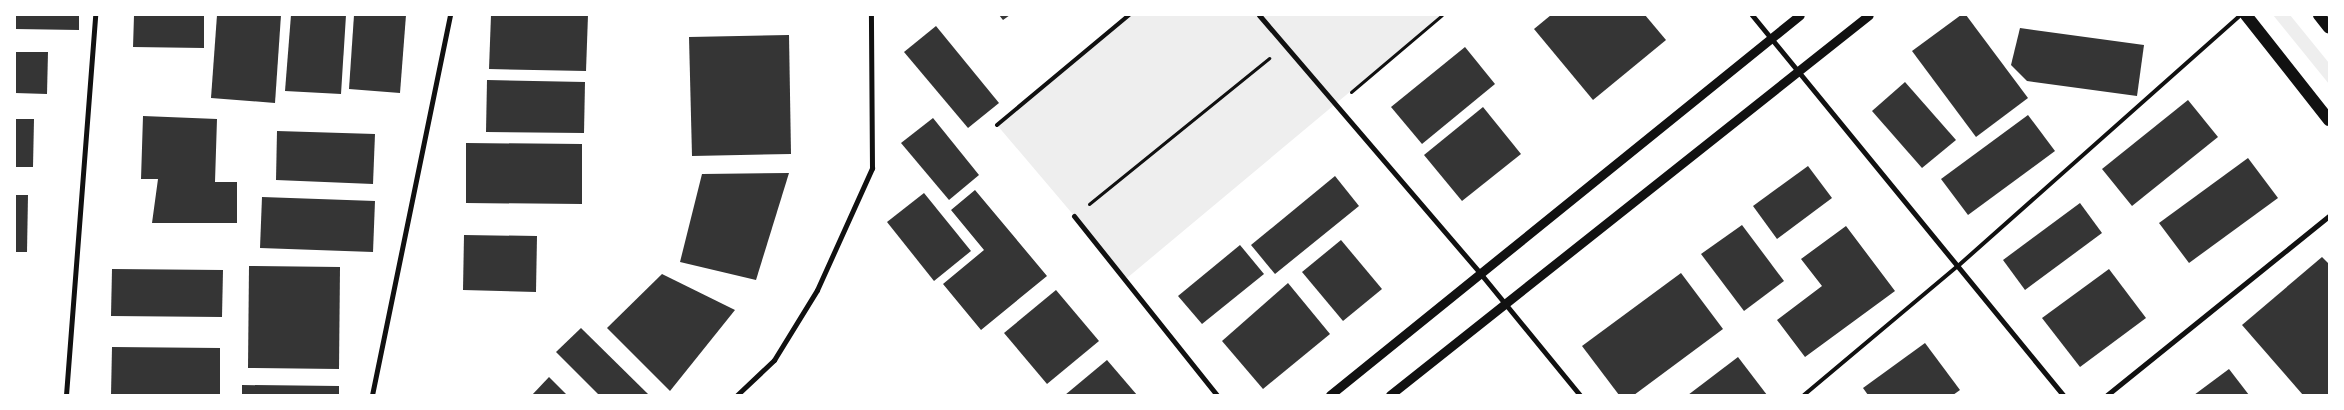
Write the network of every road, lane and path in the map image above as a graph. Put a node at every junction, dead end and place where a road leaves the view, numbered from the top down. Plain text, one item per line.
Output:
1 (95, 15) edge
2 (450, 15) edge
3 (871, 15) edge
4 (1130, 15) edge
5 (1259, 15) edge
6 (1442, 15) edge
7 (1752, 15) edge
8 (1800, 15) edge
9 (1869, 15) edge
10 (2241, 15) edge
11 (2246, 15) edge
12 (2319, 15) edge
13 (2329, 28) edge
14 (1771, 38) junction
15 (1285, 45) junction
16 (1798, 70) junction
17 (1336, 104) junction
18 (2329, 120) edge
19 (997, 126) dead end
20 (1074, 216) joint
21 (2329, 216) edge
22 (1958, 266) junction
23 (1480, 273) junction
24 (1505, 302) junction
25 (1809, 391) junction
26 (66, 395) edge
27 (372, 395) edge
28 (737, 395) edge
29 (1217, 395) edge
30 (1330, 395) edge
31 (1390, 395) edge
32 (1580, 395) edge
33 (1804, 395) edge
34 (1813, 395) edge
35 (2063, 395) edge
36 (2107, 395) edge

1 - 26 street
2 - 27 street
3 - 28 street
4 - 19 lane
5 - 15 street
6 - 17 path
7 - 14 street
8 - 14 street
9 - 16 street
10 - 22 lane
11 - 18 main road
12 - 13 main road
14 - 16 street
14 - 23 street
15 - 17 street
15 - 20 path
16 - 22 street
16 - 24 street
17 - 23 street
20 - 29 street
21 - 36 street
22 - 25 lane
22 - 35 street
23 - 24 street
23 - 30 street
24 - 31 street
24 - 32 street
25 - 33 lane
25 - 34 lane

